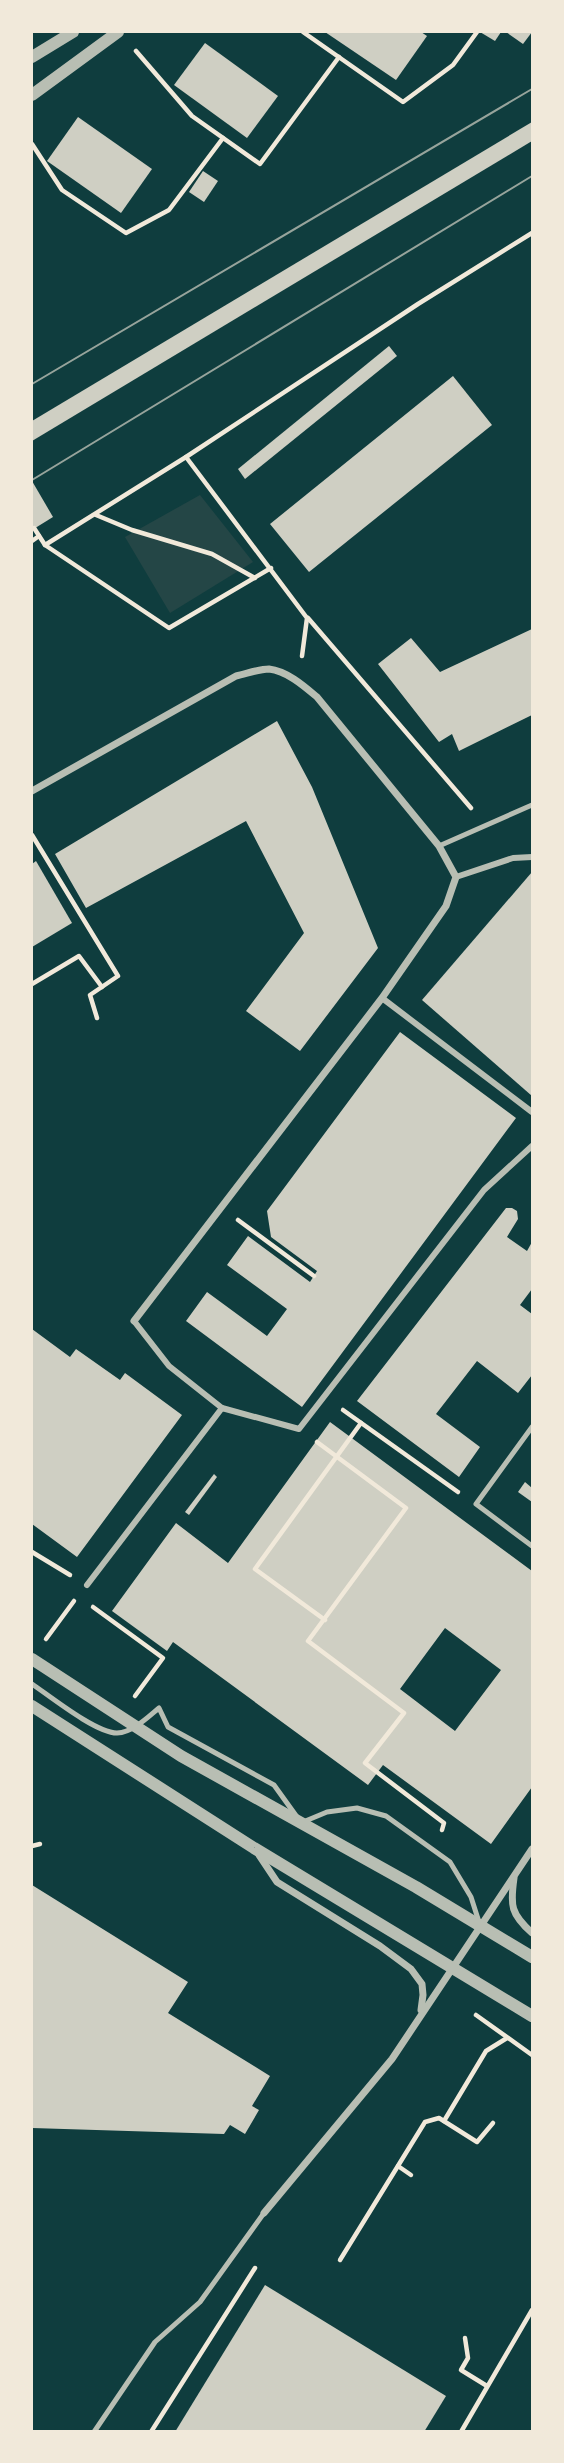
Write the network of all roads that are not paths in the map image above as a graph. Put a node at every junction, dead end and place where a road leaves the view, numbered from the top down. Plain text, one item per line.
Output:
1 (73, 32) edge
2 (118, 32) edge
3 (32, 57) edge
4 (32, 95) edge
5 (32, 791) edge
6 (533, 805) edge
7 (439, 846) junction
8 (533, 857) edge
9 (456, 877) junction
10 (382, 998) junction
11 (533, 1112) edge
12 (533, 1146) edge
13 (134, 1321) joint
14 (222, 1408) junction
15 (533, 1427) edge
16 (533, 1546) edge
17 (87, 1585) road end
18 (35, 1654) edge
19 (32, 1684) edge
20 (32, 1706) edge
21 (134, 1727) junction
22 (301, 1823) junction
23 (254, 1847) junction
24 (533, 1849) edge
25 (515, 1874) junction
26 (480, 1925) junction
27 (533, 1933) edge
28 (533, 1957) edge
29 (451, 1968) junction
30 (420, 2014) junction
31 (533, 2016) edge
32 (264, 2213) joint
33 (94, 2431) edge

1 - 3 street
2 - 4 street
5 - 7 street
6 - 7 lane
7 - 9 street
8 - 9 street
9 - 10 street
10 - 11 street
10 - 13 street
12 - 14 street
13 - 14 street
14 - 17 street
15 - 16 lane
18 - 21 street
19 - 21 lane
20 - 23 street
21 - 22 street
21 - 22 lane
22 - 26 street
22 - 26 lane
23 - 29 street
23 - 30 street
24 - 25 street
25 - 26 street
25 - 27 street
26 - 28 street
26 - 29 street
29 - 30 street
29 - 31 street
30 - 32 street
32 - 33 lane

